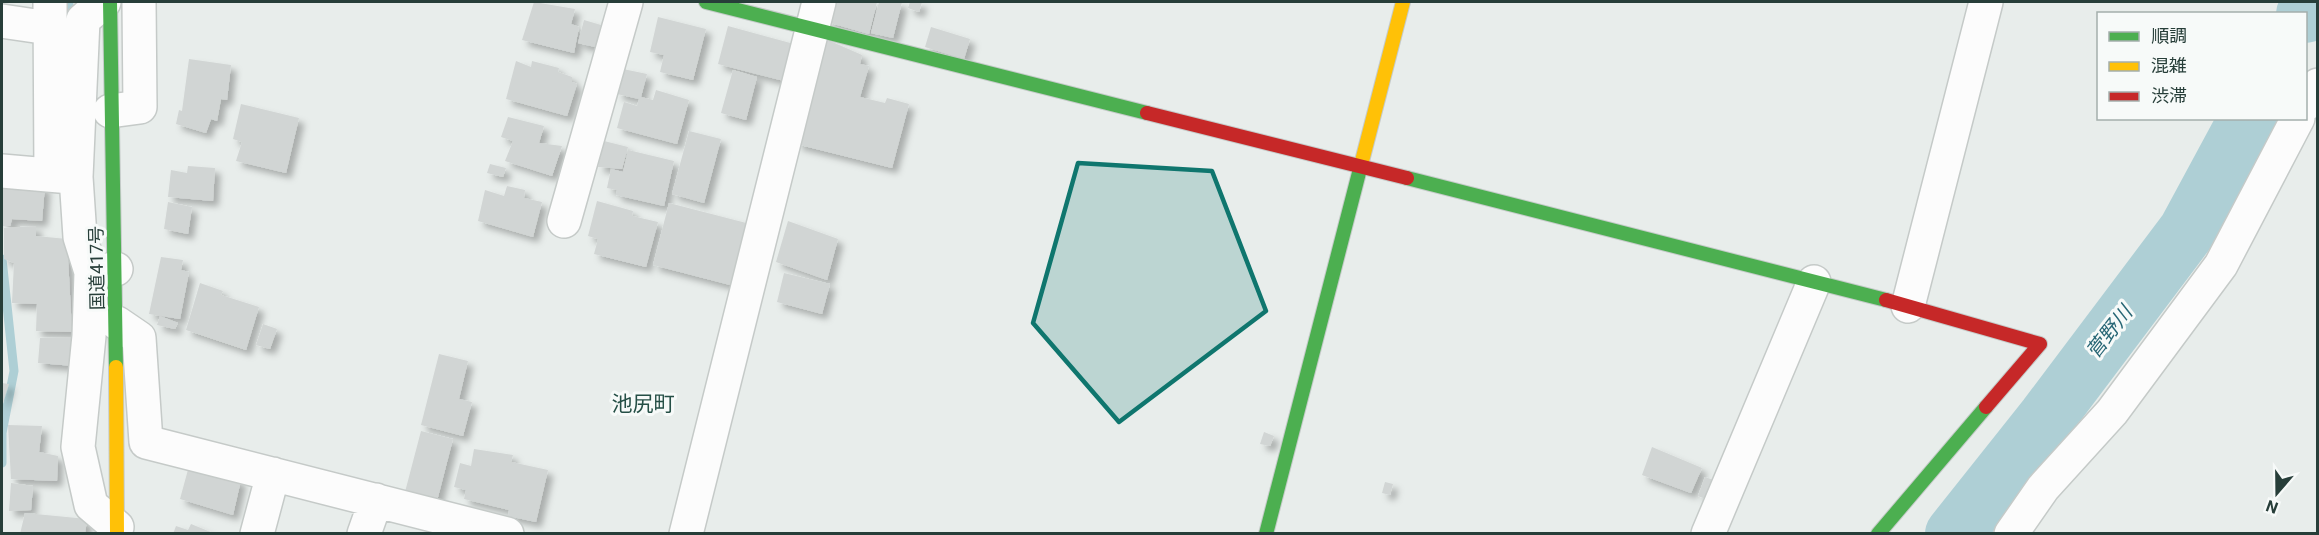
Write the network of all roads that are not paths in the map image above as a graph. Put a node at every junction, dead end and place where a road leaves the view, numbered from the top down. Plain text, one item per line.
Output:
1 (104, 2) edge
2 (110, 2) edge
3 (139, 2) edge
4 (627, 2) edge
5 (706, 2) edge
6 (1403, 2) edge
7 (1986, 2) edge
8 (50, 15) edge
9 (816, 15) edge
10 (2, 21) edge
11 (2318, 85) edge
12 (2307, 102) edge
13 (110, 111) junction
14 (2297, 120) edge
15 (1359, 166) junction
16 (2, 171) edge
17 (63, 176) junction
18 (564, 221) dead end
19 (104, 271) junction
20 (1814, 282) junction
21 (1908, 306) junction
22 (117, 323) junction
23 (273, 474) junction
24 (376, 500) junction
25 (117, 530) edge
26 (257, 534) edge
27 (364, 534) edge
28 (507, 534) edge
29 (686, 534) edge
30 (1266, 534) edge
31 (1708, 534) edge
32 (1878, 534) edge
33 (2011, 534) edge

1 - 17 street
2 - 13 main road, 国道417号
3 - 13 street
4 - 18 street
5 - 9 main road
6 - 15 main road
7 - 21 street
8 - 10 street
8 - 17 street
9 - 15 main road
9 - 29 street
11 - 12 street
13 - 19 main road, 国道417号
14 - 33 street
15 - 20 main road
15 - 30 main road
16 - 17 street
17 - 19 street
19 - 22 main road, 国道417号
19 - 25 street
20 - 21 main road
20 - 31 street
21 - 32 main road
22 - 23 street
22 - 25 main road, 国道417号
23 - 24 street
23 - 26 street
24 - 27 street
24 - 28 street

